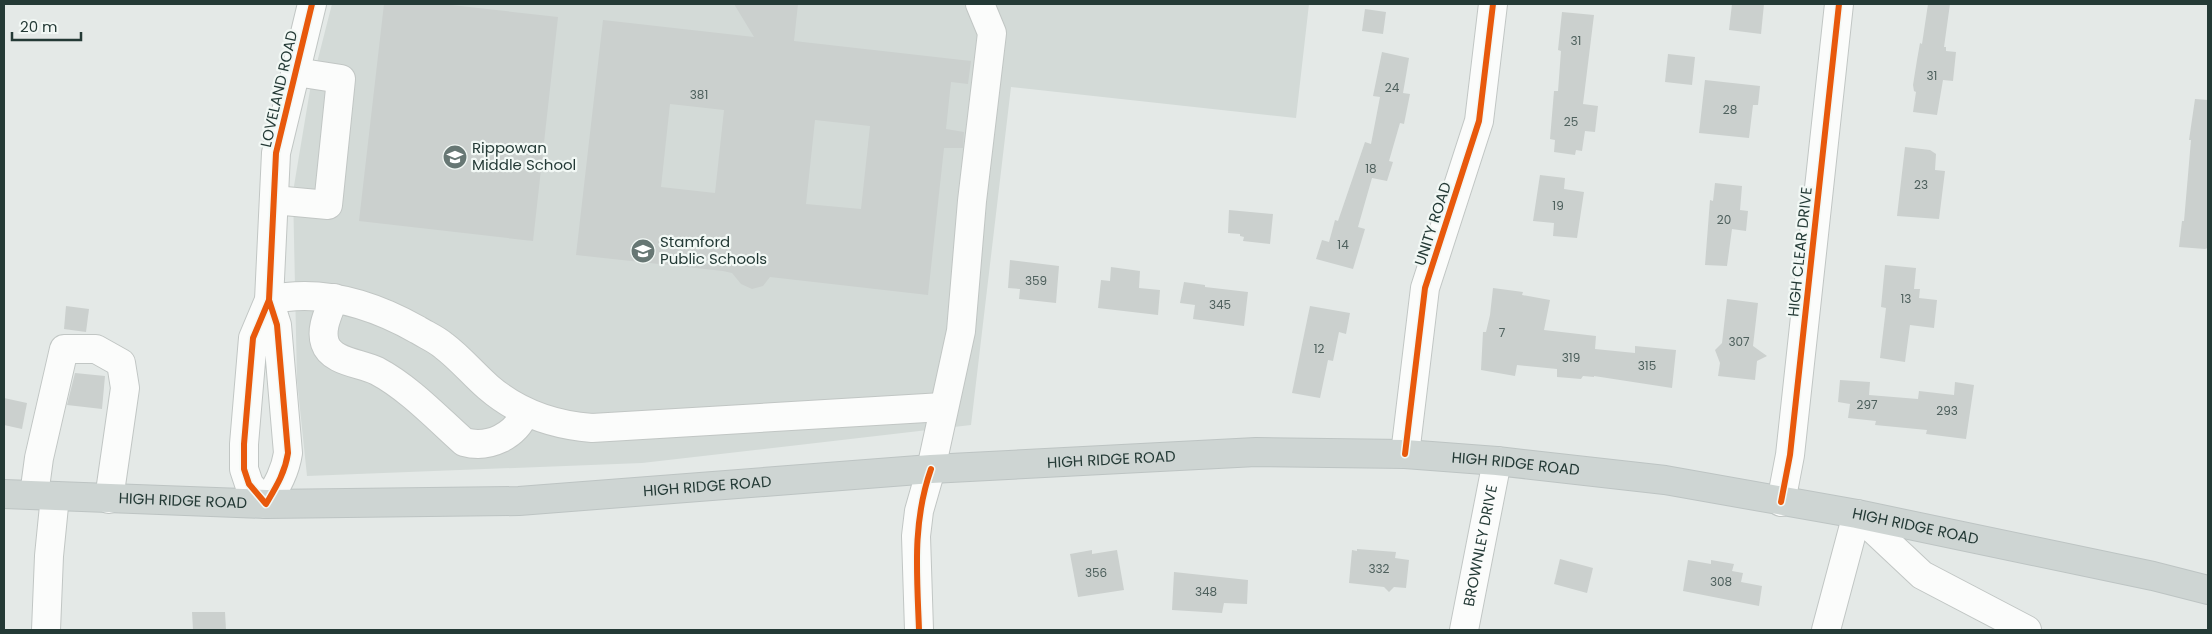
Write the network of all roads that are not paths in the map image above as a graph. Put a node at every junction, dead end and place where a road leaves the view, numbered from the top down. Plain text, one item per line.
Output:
1 (312, 4) edge
2 (980, 4) edge
3 (1493, 4) edge
4 (1839, 4) edge
5 (296, 72) junction
6 (274, 200) junction
7 (334, 298) junction
8 (269, 300) junction
9 (943, 407) junction
10 (525, 413) junction
11 (1405, 454) junction
12 (1497, 461) junction
13 (931, 469) junction
14 (4, 494) edge
15 (45, 496) junction
16 (109, 498) junction
17 (1781, 502) junction
18 (266, 504) junction
19 (1857, 514) junction
20 (2208, 590) edge
21 (46, 630) edge
22 (919, 630) edge
23 (1464, 630) edge
24 (1826, 630) edge
25 (2027, 630) edge

1 - 5 street, LOVELAND ROAD
2 - 9 street
3 - 11 street, UNITY ROAD
4 - 17 street, HIGH CLEAR DRIVE
5 - 6 street, LOVELAND ROAD
5 - 6 street
6 - 8 street, LOVELAND ROAD
7 - 8 street
7 - 10 street
7 - 10 street
8 - 18 street, LOVELAND ROAD
8 - 18 street, LOVELAND ROAD
9 - 10 street
9 - 13 street
11 - 12 main road, HIGH RIDGE ROAD
11 - 13 main road, HIGH RIDGE ROAD
12 - 17 main road, HIGH RIDGE ROAD
12 - 23 street, BROWNLEY DRIVE
13 - 18 main road, HIGH RIDGE ROAD
13 - 22 street
14 - 15 main road, HIGH RIDGE ROAD
15 - 16 main road, HIGH RIDGE ROAD
15 - 16 street
15 - 21 street
16 - 18 main road, HIGH RIDGE ROAD
17 - 19 main road, HIGH RIDGE ROAD
19 - 20 main road, HIGH RIDGE ROAD
19 - 24 street
19 - 25 street

